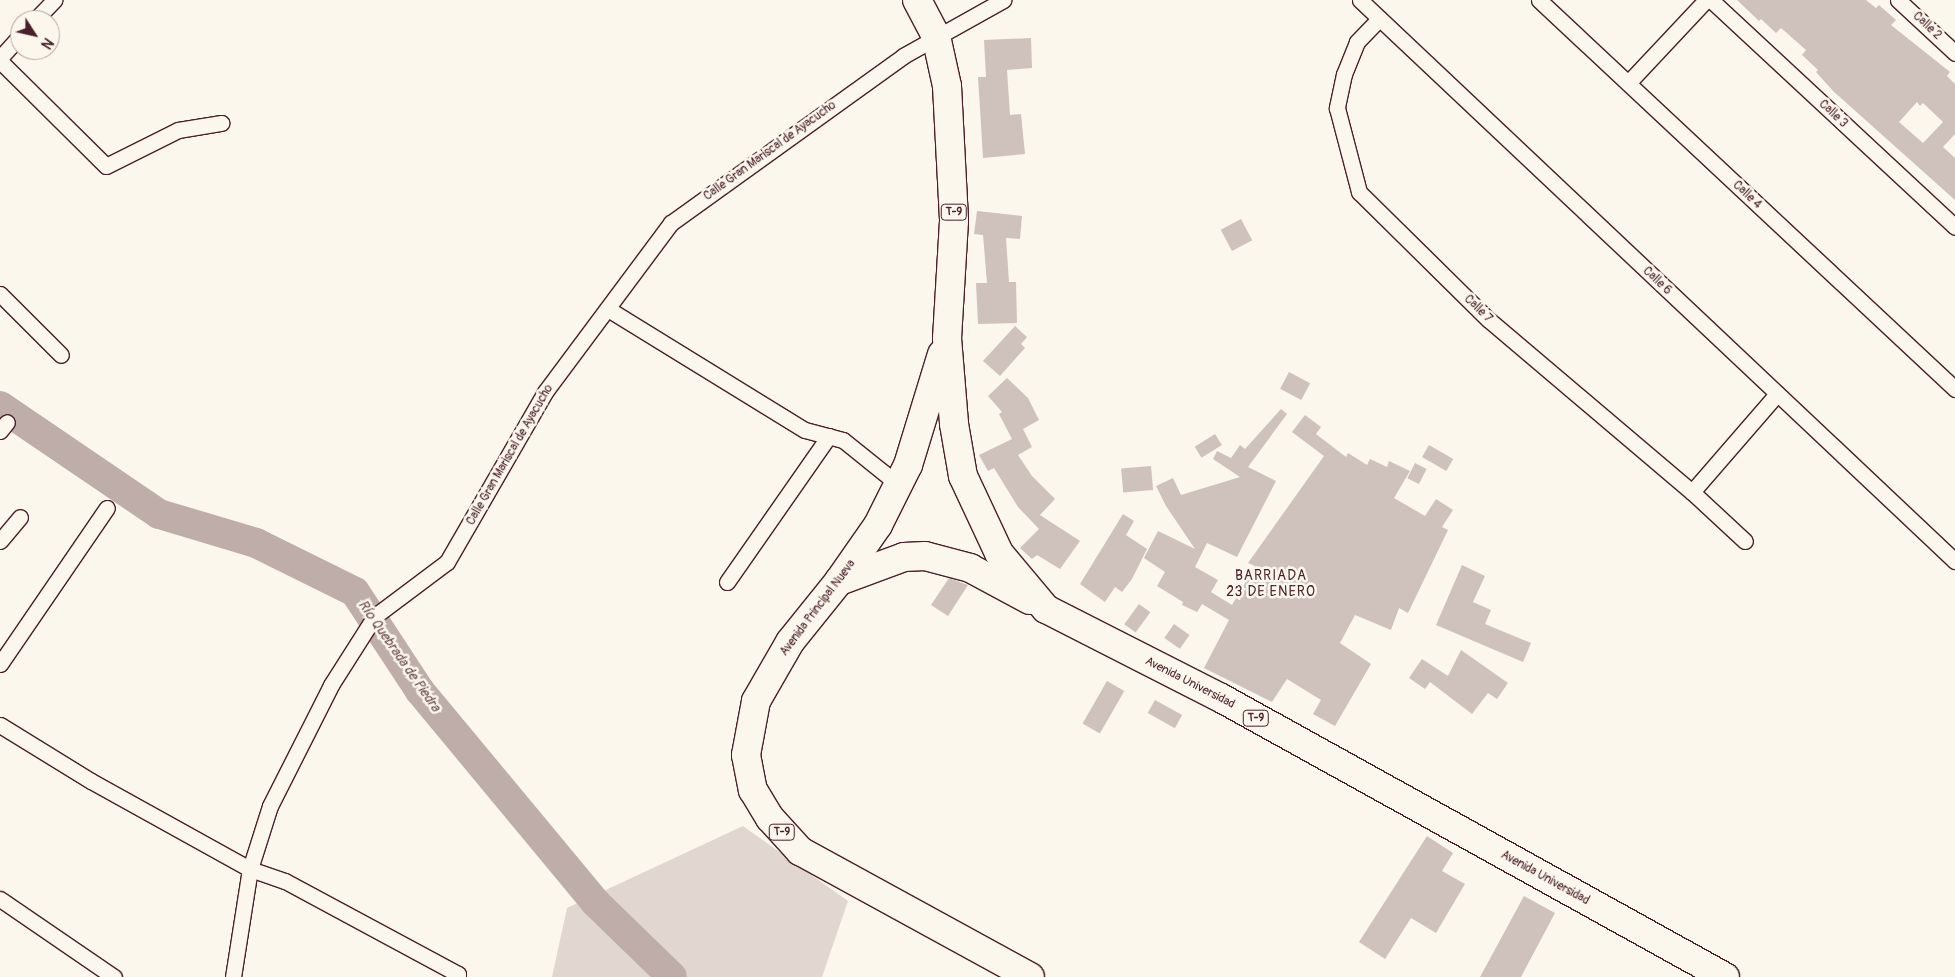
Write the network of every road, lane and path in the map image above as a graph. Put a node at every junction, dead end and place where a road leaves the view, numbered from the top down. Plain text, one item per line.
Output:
1 (54, 0) edge
2 (917, 0) edge
3 (1003, 0) edge
4 (1360, 0) edge
5 (1539, 0) edge
6 (1706, 0) edge
7 (1711, 0) edge
8 (1898, 0) edge
9 (44, 10) edge
10 (1379, 19) junction
11 (936, 36) junction
12 (10, 48) edge
13 (1955, 53) edge
14 (0, 60) edge
15 (1628, 83) junction
16 (221, 123) dead end
17 (1955, 227) edge
18 (0, 294) edge
19 (608, 309) junction
20 (947, 338) junction
21 (61, 355) dead end
22 (1955, 390) edge
23 (1777, 394) junction
24 (830, 436) junction
25 (899, 485) junction
26 (1692, 492) junction
27 (107, 508) dead end
28 (20, 517) dead end
29 (0, 542) edge
30 (1745, 542) dead end
31 (1955, 561) edge
32 (839, 581) junction
33 (727, 582) dead end
34 (1046, 609) junction
35 (0, 664) edge
36 (0, 725) edge
37 (250, 869) junction
38 (0, 899) edge
39 (114, 977) edge
40 (234, 977) edge
41 (458, 977) edge
42 (1030, 977) edge
43 (1725, 977) edge

1 - 9 street
2 - 11 highway, T-9
3 - 11 street
4 - 10 street, Calle 6
5 - 15 street, Calle 4
6 - 15 street
7 - 17 street, Calle 3
8 - 13 street, Calle 2
10 - 23 street, Calle 6
10 - 26 street, Calle 7
11 - 19 street, Calle Gran Mariscal de Ayacucho
11 - 20 highway, T-9
12 - 14 street
14 - 16 street
15 - 22 street, Calle 4
18 - 21 street
19 - 24 street
19 - 37 street, Calle Gran Mariscal de Ayacucho
20 - 25 highway, Avenida Principal Nueva / T-9
20 - 34 highway, Avenida Universidad / T-9
23 - 26 street
23 - 31 street, Calle 6
24 - 25 street
24 - 33 street
25 - 32 highway, Avenida Principal Nueva / T-9
26 - 30 street, Calle 7
27 - 35 street
28 - 29 street
32 - 34 highway, T-9
32 - 42 highway, Avenida Principal Nueva / T-9
34 - 43 highway, Avenida Universidad / T-9
36 - 37 street
37 - 40 street, Calle Gran Mariscal de Ayacucho
37 - 41 street
38 - 39 street

